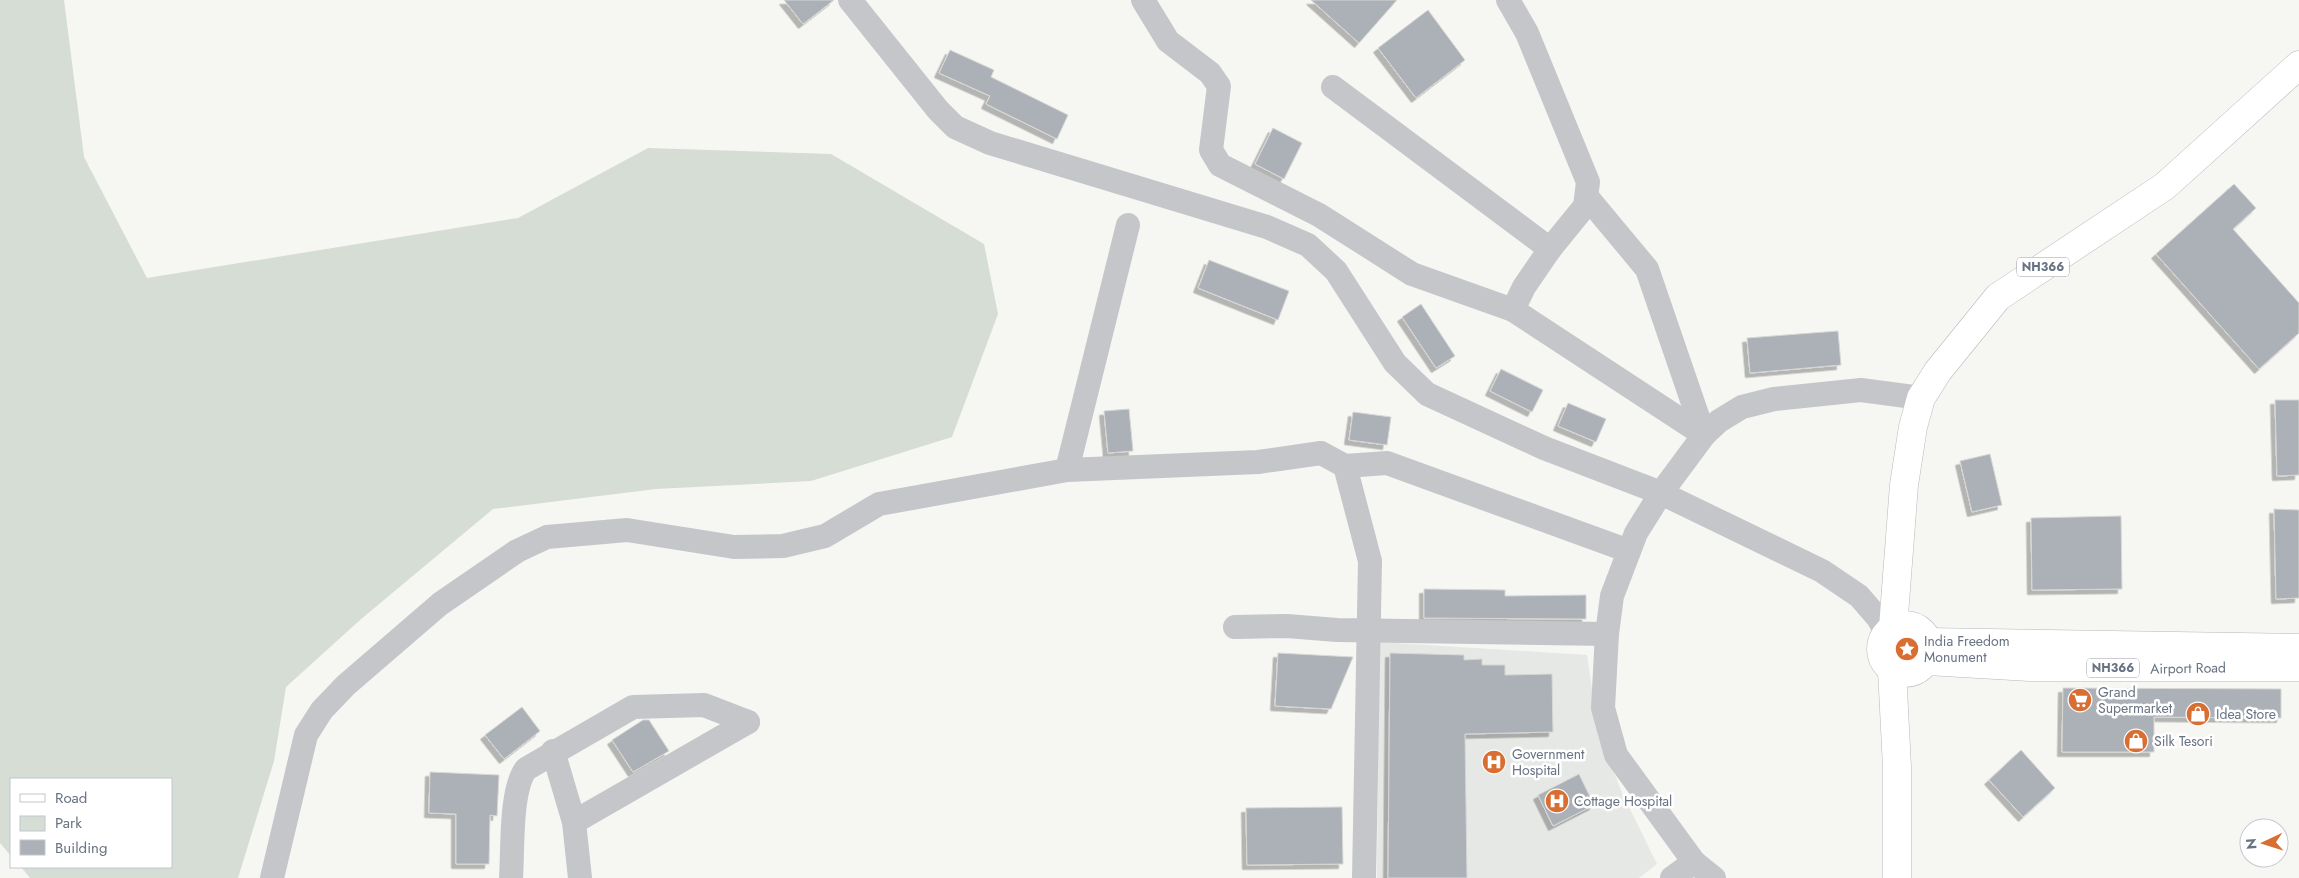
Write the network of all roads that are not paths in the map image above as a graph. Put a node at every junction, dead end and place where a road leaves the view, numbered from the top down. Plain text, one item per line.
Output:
1 (850, 0) edge
2 (1143, 0) edge
3 (1508, 0) edge
4 (2299, 65) edge
5 (1332, 87) dead end
6 (1587, 197) junction
7 (1128, 225) dead end
8 (1550, 249) junction
9 (1513, 310) junction
10 (1921, 398) junction
11 (1704, 435) junction
12 (1345, 466) junction
13 (1067, 470) junction
14 (1661, 493) junction
15 (1629, 551) junction
16 (1234, 627) dead end
17 (1369, 630) junction
18 (1607, 634) junction
19 (1907, 648) junction
20 (2299, 648) edge
21 (2299, 667) edge
22 (553, 751) junction
23 (574, 822) junction
24 (1694, 862) junction
25 (272, 878) edge
26 (511, 878) edge
27 (580, 878) edge
28 (1364, 878) edge
29 (1672, 878) edge
30 (1714, 878) edge
31 (1898, 878) edge

1 - 14 street
2 - 9 street
3 - 6 street
4 - 10 main road, NH366
5 - 8 street
6 - 8 street
6 - 11 street
7 - 13 street
8 - 9 street
9 - 11 street
10 - 11 street
10 - 19 main road, NH366
11 - 14 street
12 - 13 street
12 - 15 street
12 - 17 street
13 - 25 street
14 - 15 street
14 - 19 street
15 - 18 street
16 - 17 street
17 - 18 street
17 - 28 street
18 - 24 street
19 - 20 main road, Airport Road / NH366
19 - 21 main road, Airport Road / NH366
19 - 31 main road
22 - 23 street
22 - 23 street
22 - 26 street
23 - 27 street
24 - 29 street
24 - 30 street

